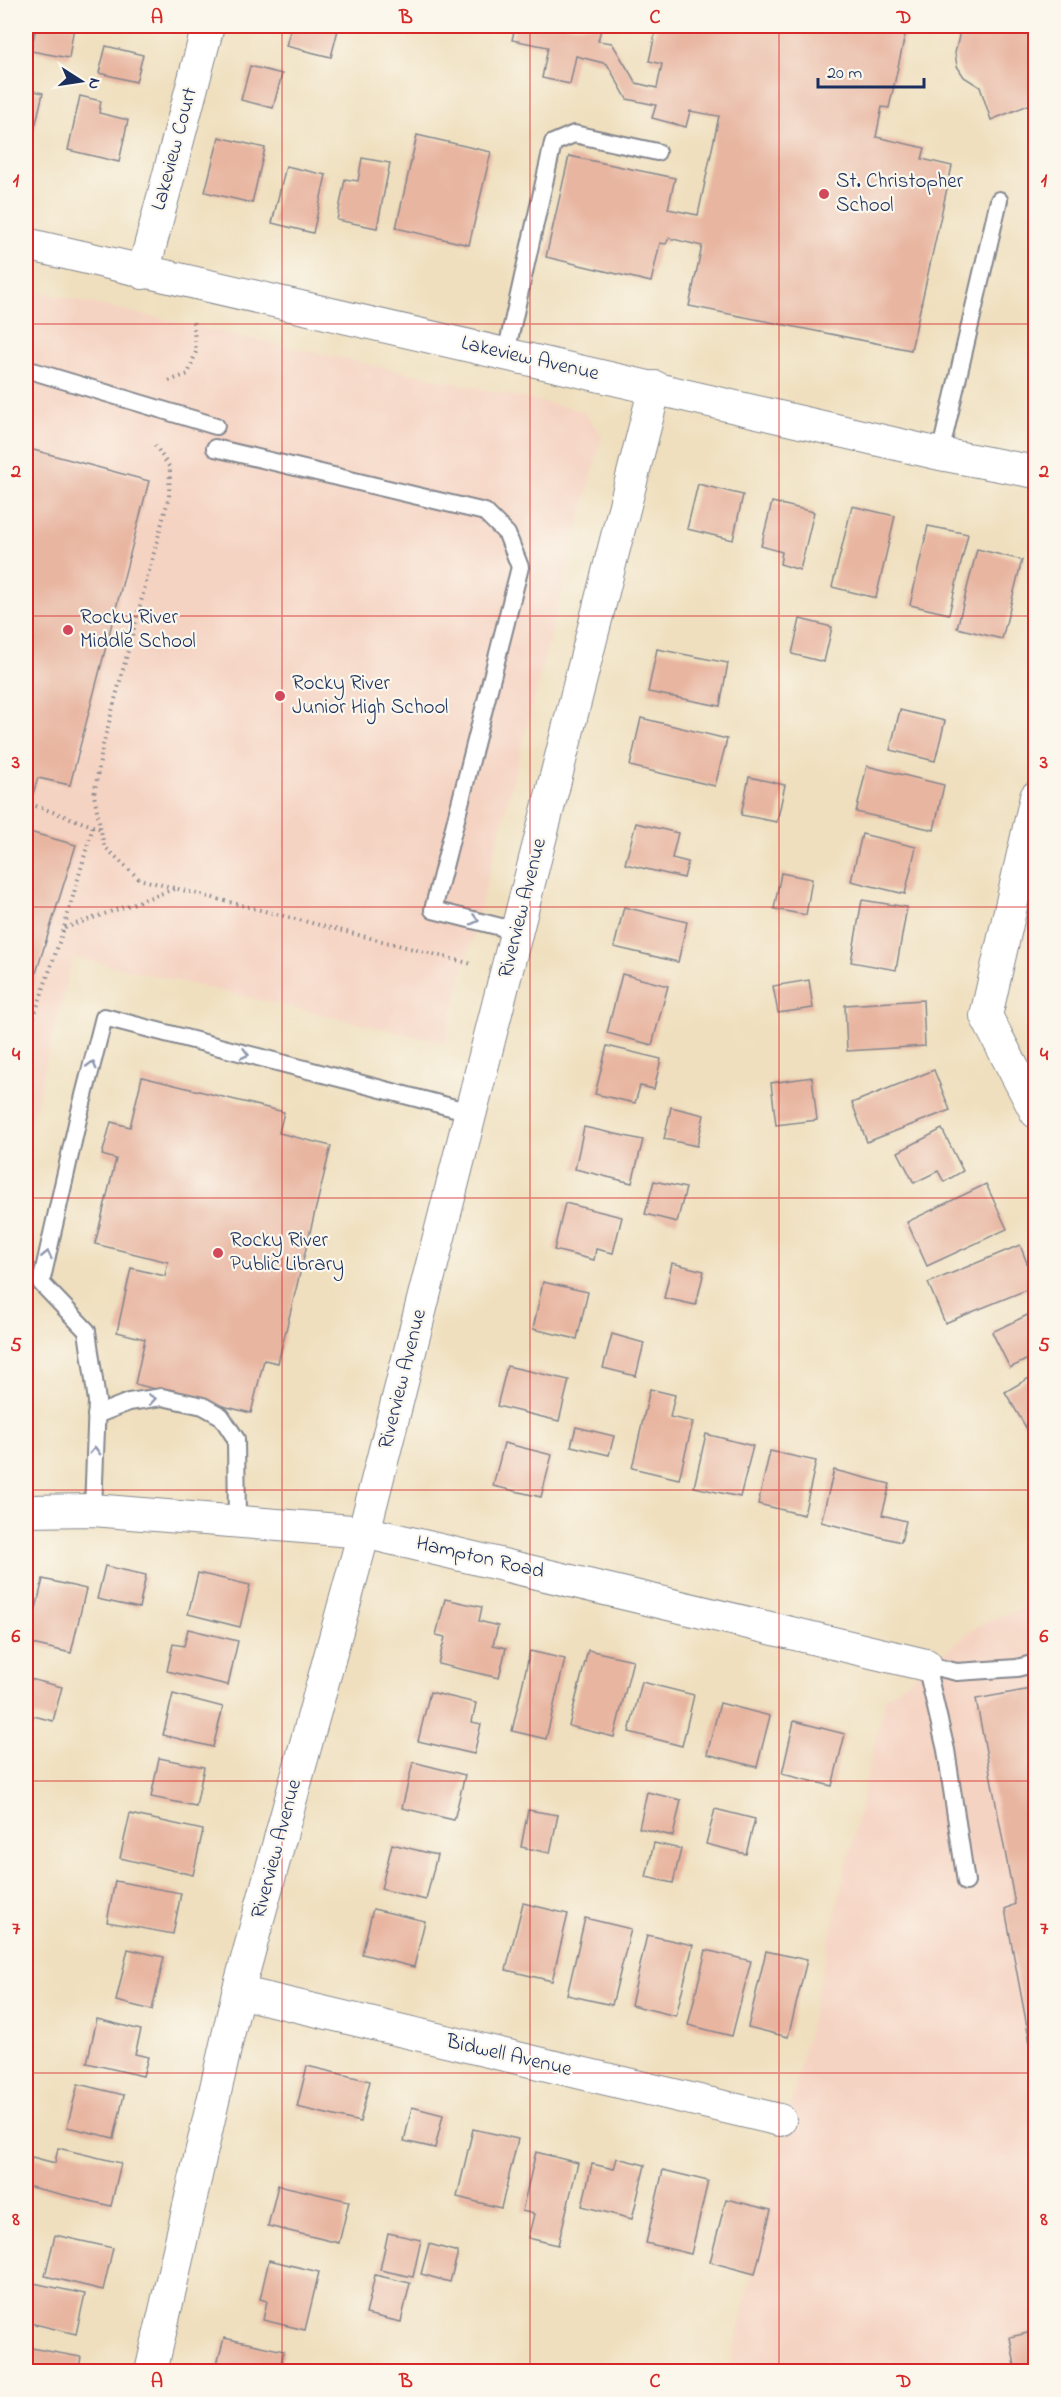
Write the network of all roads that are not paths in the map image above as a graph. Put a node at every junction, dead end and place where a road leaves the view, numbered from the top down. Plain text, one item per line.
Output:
1 (208, 26) edge
2 (657, 152) dead end
3 (999, 200) dead end
4 (26, 244) edge
5 (143, 273) junction
6 (506, 353) junction
7 (26, 369) edge
8 (655, 387) junction
9 (216, 426) dead end
10 (215, 448) dead end
11 (940, 453) junction
12 (1035, 472) edge
13 (1035, 796) edge
14 (517, 931) junction
15 (470, 1112) junction
16 (1035, 1112) edge
17 (96, 1415) junction
18 (93, 1510) junction
19 (26, 1511) edge
20 (237, 1521) junction
21 (364, 1532) junction
22 (1035, 1663) edge
23 (926, 1665) junction
24 (966, 1882) dead end
25 (238, 1992) junction
26 (780, 2120) dead end
27 (151, 2372) edge

1 - 5 street, Lakeview Court
2 - 6 lane
3 - 11 lane
4 - 5 street, Lakeview Avenue
5 - 6 street, Lakeview Avenue
6 - 8 street, Lakeview Avenue
7 - 9 lane
8 - 11 street, Lakeview Avenue
8 - 14 street, Riverview Avenue
10 -> 14 lane
11 - 12 street, Lakeview Avenue
13 - 16 street
14 - 15 street, Riverview Avenue
17 -> 15 lane
15 - 21 street, Riverview Avenue
18 -> 17 lane
17 -> 20 lane
18 - 19 street, Hampton Road
18 - 20 street, Hampton Road
20 - 21 street, Hampton Road
21 - 23 street, Hampton Road
21 - 25 street, Riverview Avenue
22 - 23 lane
23 - 24 lane
25 - 26 street, Bidwell Avenue
25 - 27 street, Riverview Avenue

